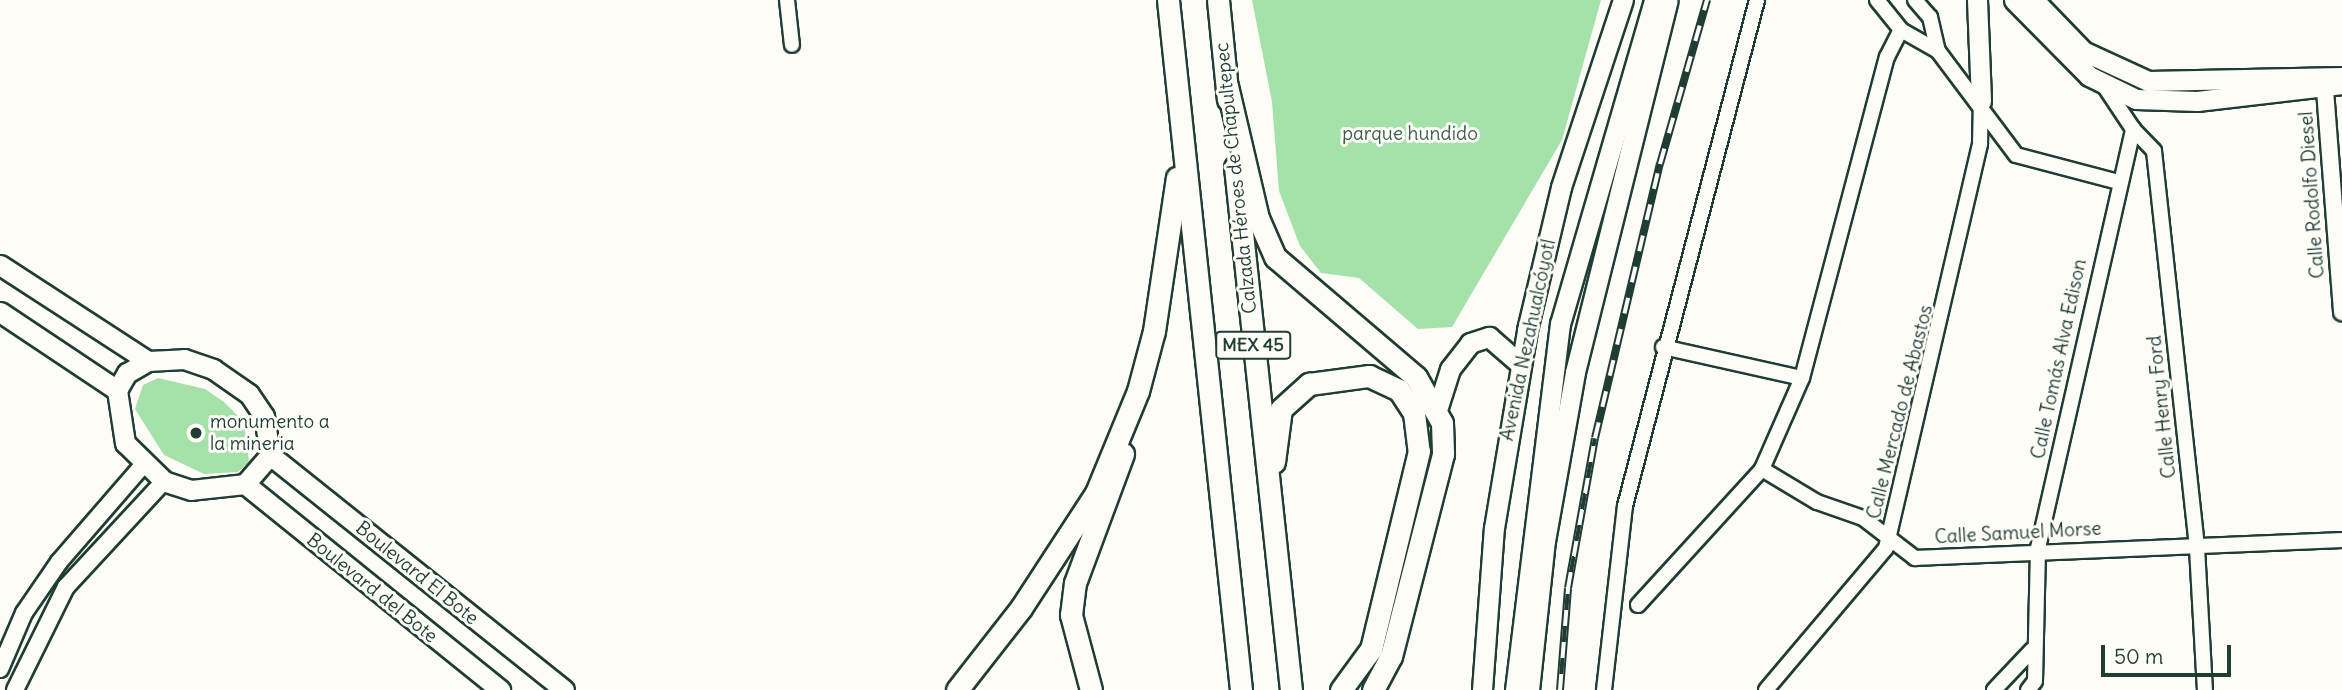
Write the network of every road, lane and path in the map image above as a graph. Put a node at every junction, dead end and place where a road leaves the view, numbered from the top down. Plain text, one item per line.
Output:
1 (787, 0) edge
2 (1168, 0) edge
3 (1218, 0) edge
4 (1623, 0) edge
5 (1654, 0) edge
6 (1668, 0) edge
7 (1757, 0) edge
8 (1877, 0) edge
9 (1915, 0) edge
10 (1977, 0) edge
11 (2014, 0) edge
12 (2039, 3) edge
13 (1901, 30) junction
14 (792, 45) dead end
15 (1938, 51) junction
16 (2107, 67) junction
17 (2333, 82) edge
18 (1227, 86) junction
19 (2105, 87) junction
20 (1981, 101) junction
21 (2133, 129) junction
22 (1181, 144) junction
23 (2118, 182) junction
24 (0, 265) edge
25 (0, 312) edge
26 (2342, 312) edge
27 (1663, 347) junction
28 (148, 361) junction
29 (1520, 364) junction
30 (1802, 378) junction
31 (117, 390) junction
32 (1138, 391) junction
33 (1437, 410) junction
34 (270, 455) junction
35 (144, 464) junction
36 (1762, 469) junction
37 (164, 481) junction
38 (245, 484) junction
39 (1269, 492) junction
40 (2342, 540) edge
41 (1888, 541) junction
42 (2038, 548) junction
43 (2197, 548) junction
44 (1638, 605) dead end
45 (2032, 650) junction
46 (0, 669) edge
47 (2033, 687) edge
48 (15, 690) edge
49 (500, 690) edge
50 (564, 690) edge
51 (957, 690) edge
52 (1091, 690) edge
53 (1241, 690) edge
54 (1291, 690) edge
55 (1341, 690) edge
56 (1373, 690) edge
57 (1482, 690) edge
58 (1515, 690) edge
59 (1529, 690) edge
60 (1604, 690) edge
61 (1766, 690) edge
62 (1994, 690) edge
63 (2205, 690) edge

1 - 14 street
2 - 22 main road, MEX 45
3 - 18 main road, Calzada Héroes de Chapultepec / MEX 45
4 - 29 main road, Avenida Nezahualcóyotl
5 - 58 main road, Avenida Nezahualcóyotl
6 - 59 main road
7 - 27 street
8 - 13 street
9 - 15 street
10 - 20 main road
11 - 19 main road
12 - 16 main road
13 - 15 street
13 - 30 street
15 - 20 street
16 - 17 main road
16 - 19 main road
17 - 19 main road
17 - 26 street, Calle Rodolfo Diesel
18 - 33 main road
18 - 39 main road, Calzada Héroes de Chapultepec / MEX 45
19 - 21 street
20 - 23 street
20 - 41 street, Calle Mercado de Abastos
21 - 23 street, Calle Tomás Alva Edison
21 - 43 street, Calle Henry Ford
22 - 32 main road
22 - 53 main road, MEX 45
23 - 42 street, Calle Tomás Alva Edison
24 - 28 main road
25 - 31 main road
27 - 30 street
27 - 60 street
28 - 31 main road
28 - 34 main road
29 - 33 main road
29 - 57 main road, Avenida Nezahualcóyotl
30 - 36 street
31 - 35 main road
32 - 51 main road
32 - 52 main road
33 - 56 main road
34 - 38 main road
34 - 50 main road, Boulevard El Bote
35 - 37 main road
35 - 46 street
36 - 41 street, Calle Samuel Morse
36 - 44 street
37 - 38 main road
37 - 48 street
38 - 49 main road, Boulevard del Bote
39 - 54 main road, Calzada Héroes de Chapultepec / MEX 45
39 - 55 main road
40 - 43 street, Calle Samuel Morse
41 - 42 street, Calle Samuel Morse
41 - 61 street, Calle Mercado de Abastos
42 - 43 street, Calle Samuel Morse
42 - 45 street, Calle Tomás Alva Edison
43 - 63 street, Calle Henry Ford
45 - 47 street, Calle Tomás Alva Edison
45 - 62 street

